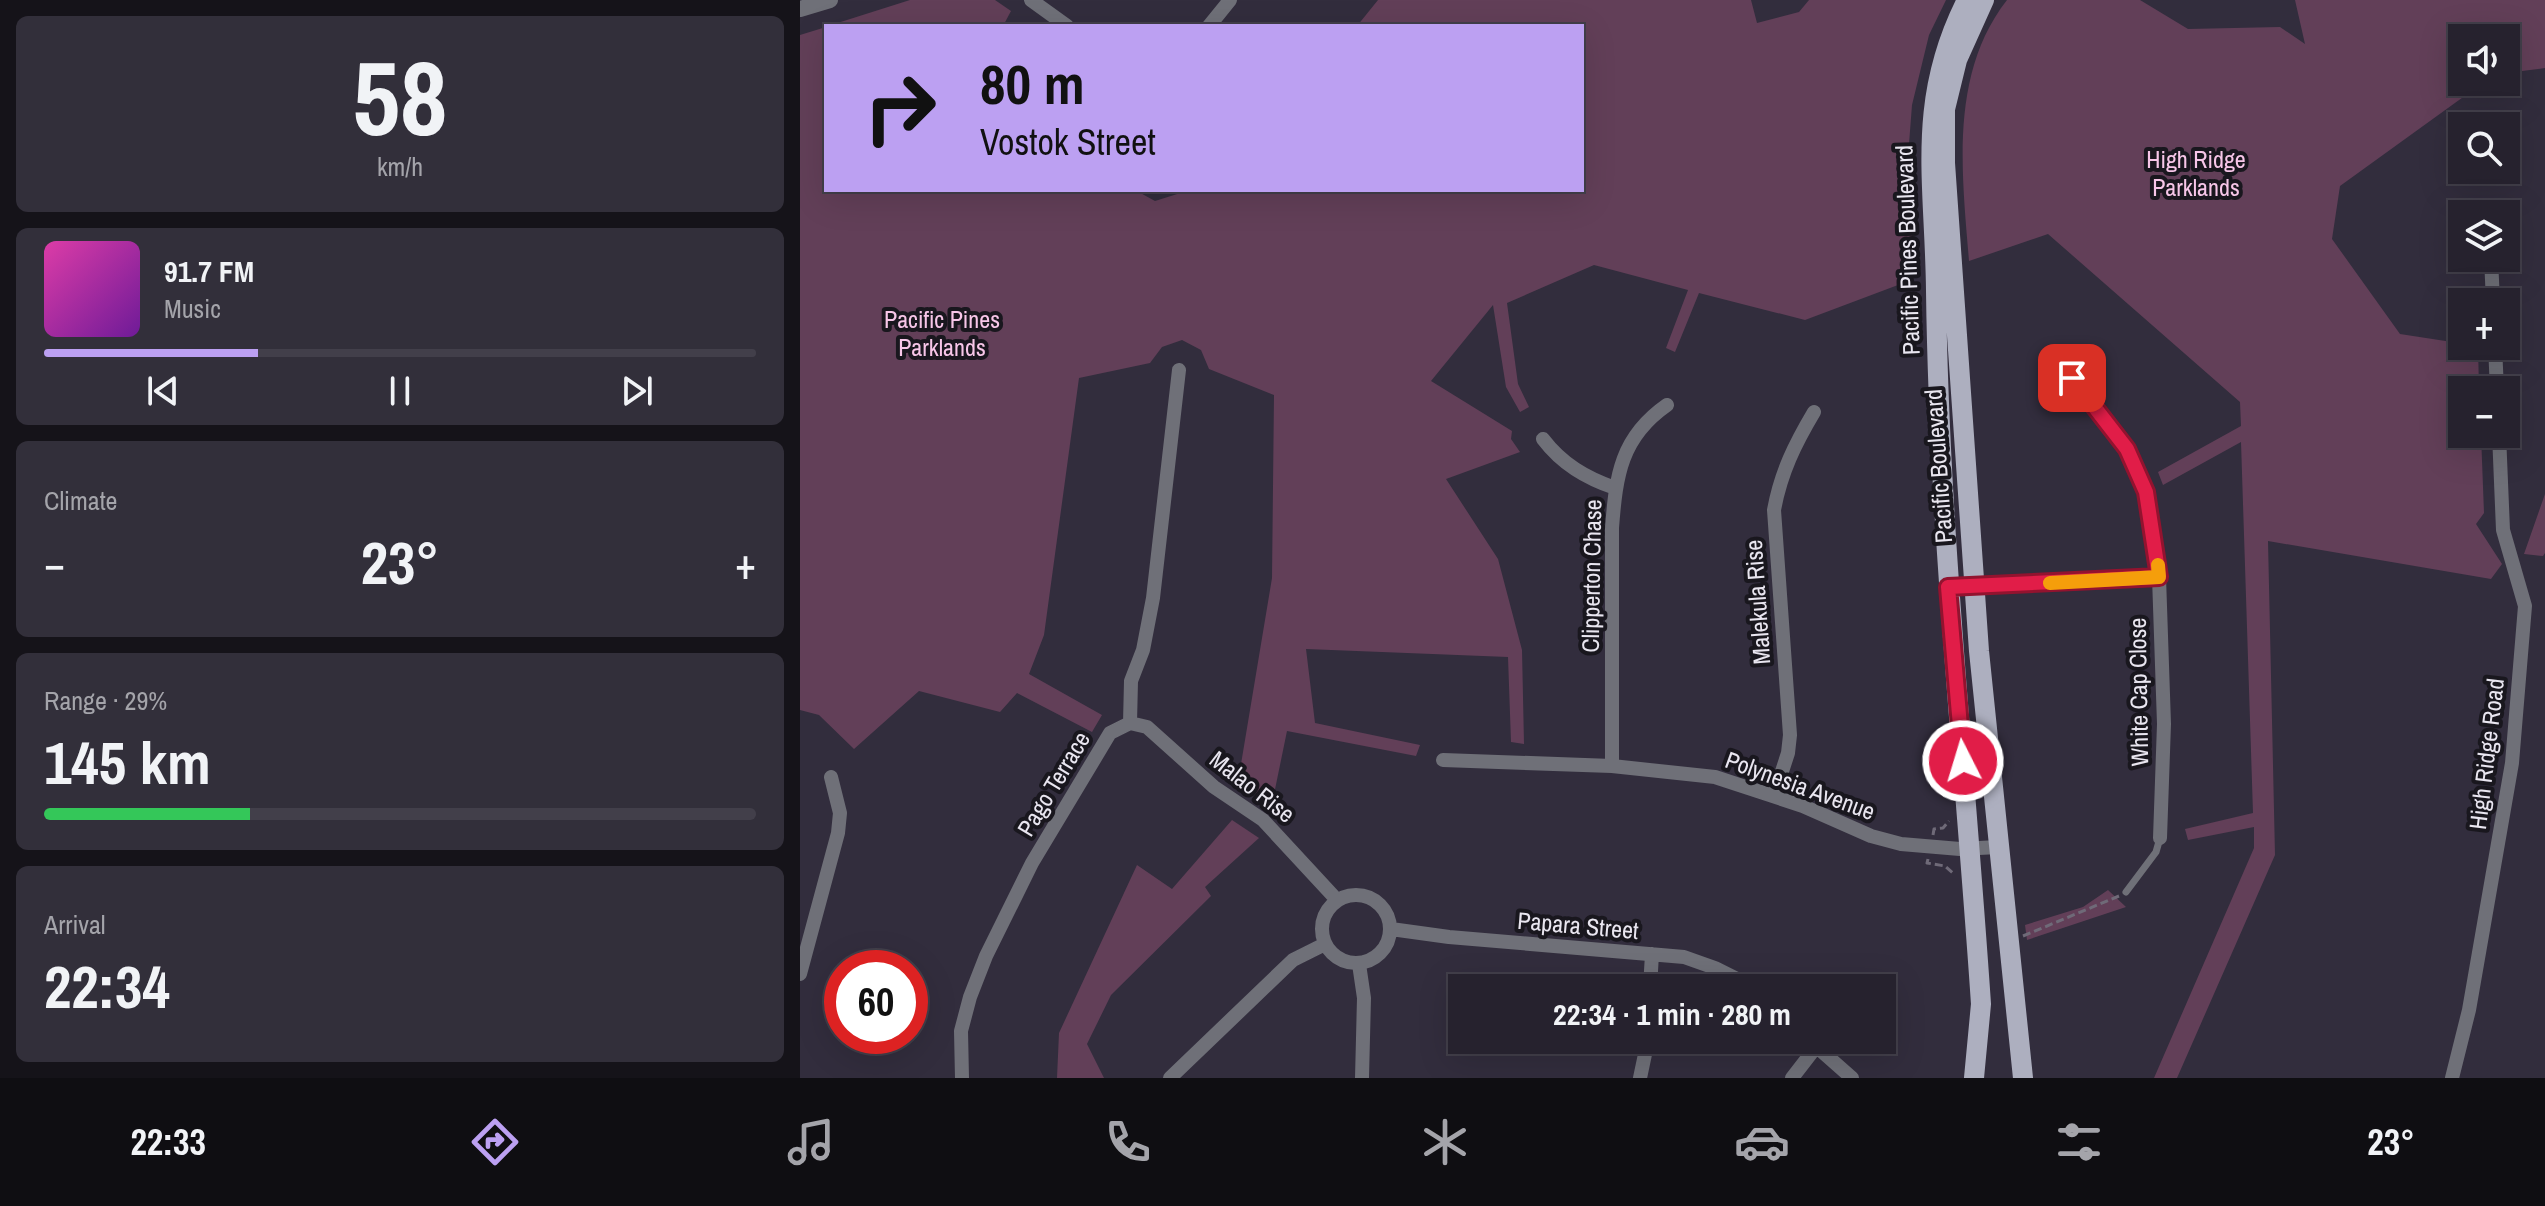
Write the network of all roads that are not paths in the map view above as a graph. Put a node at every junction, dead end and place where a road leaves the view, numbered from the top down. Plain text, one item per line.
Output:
1 (830, 0) edge
2 (1031, 0) edge
3 (1230, 0) edge
4 (1967, 0) edge
5 (1984, 0) edge
6 (800, 9) edge
7 (1064, 24) edge
8 (1211, 24) edge
9 (1179, 370) dead end
10 (2072, 378) dead end
11 (1667, 405) dead end
12 (1814, 412) dead end
13 (1543, 439) dead end
14 (2500, 448) edge
15 (1615, 488) junction
16 (2159, 577) junction
17 (1974, 586) junction
18 (1948, 587) junction
19 (1130, 723) junction
20 (1443, 760) dead end
21 (1612, 766) junction
22 (831, 777) dead end
23 (1774, 796) junction
24 (2160, 838) joint
25 (1998, 847) junction
26 (1970, 848) junction
27 (2126, 892) road end
28 (1337, 900) junction
29 (1391, 929) junction
30 (1325, 944) junction
31 (1652, 954) junction
32 (1359, 964) junction
33 (800, 974) edge
34 (1651, 974) edge
35 (1727, 974) edge
36 (1645, 1054) edge
37 (1806, 1054) edge
38 (1825, 1054) edge
39 (962, 1078) edge
40 (1170, 1078) edge
41 (1362, 1078) edge
42 (1640, 1078) edge
43 (1792, 1078) edge
44 (1852, 1078) edge
45 (1974, 1078) edge
46 (2023, 1078) edge
47 (2452, 1078) edge

1 - 6 street
2 - 7 street
3 - 8 street
4 - 18 main road, Pacific Pines Boulevard
5 - 17 main road, Pacific Boulevard
9 - 19 street
10 - 16 street, White Cap Close
11 - 15 street, Clipperton Chase
12 - 23 street, Malekula Rise
13 - 15 street
14 - 47 street, High Ridge Road
15 - 21 street, Clipperton Chase
16 - 17 street
16 - 24 street, White Cap Close
17 - 18 street
17 - 25 main road, Pacific Boulevard
18 - 26 main road, Pacific Pines Boulevard
19 - 28 street, Malao Rise
19 - 39 street, Pago Terrace
20 - 21 street, Polynesia Avenue
21 - 23 street, Polynesia Avenue
22 - 33 street
23 - 26 street, Polynesia Avenue
24 - 27 lane
25 - 26 street, Polynesia Avenue
25 - 46 main road, Pacific Boulevard
26 - 45 main road, Pacific Pines Boulevard
28 - 29 street
28 - 30 street
29 - 31 street, Papara Street
29 - 32 street
30 - 32 street
30 - 40 street
31 - 34 street
31 - 35 street, Papara Street
32 - 41 street
36 - 42 street
37 - 43 street
38 - 44 street

